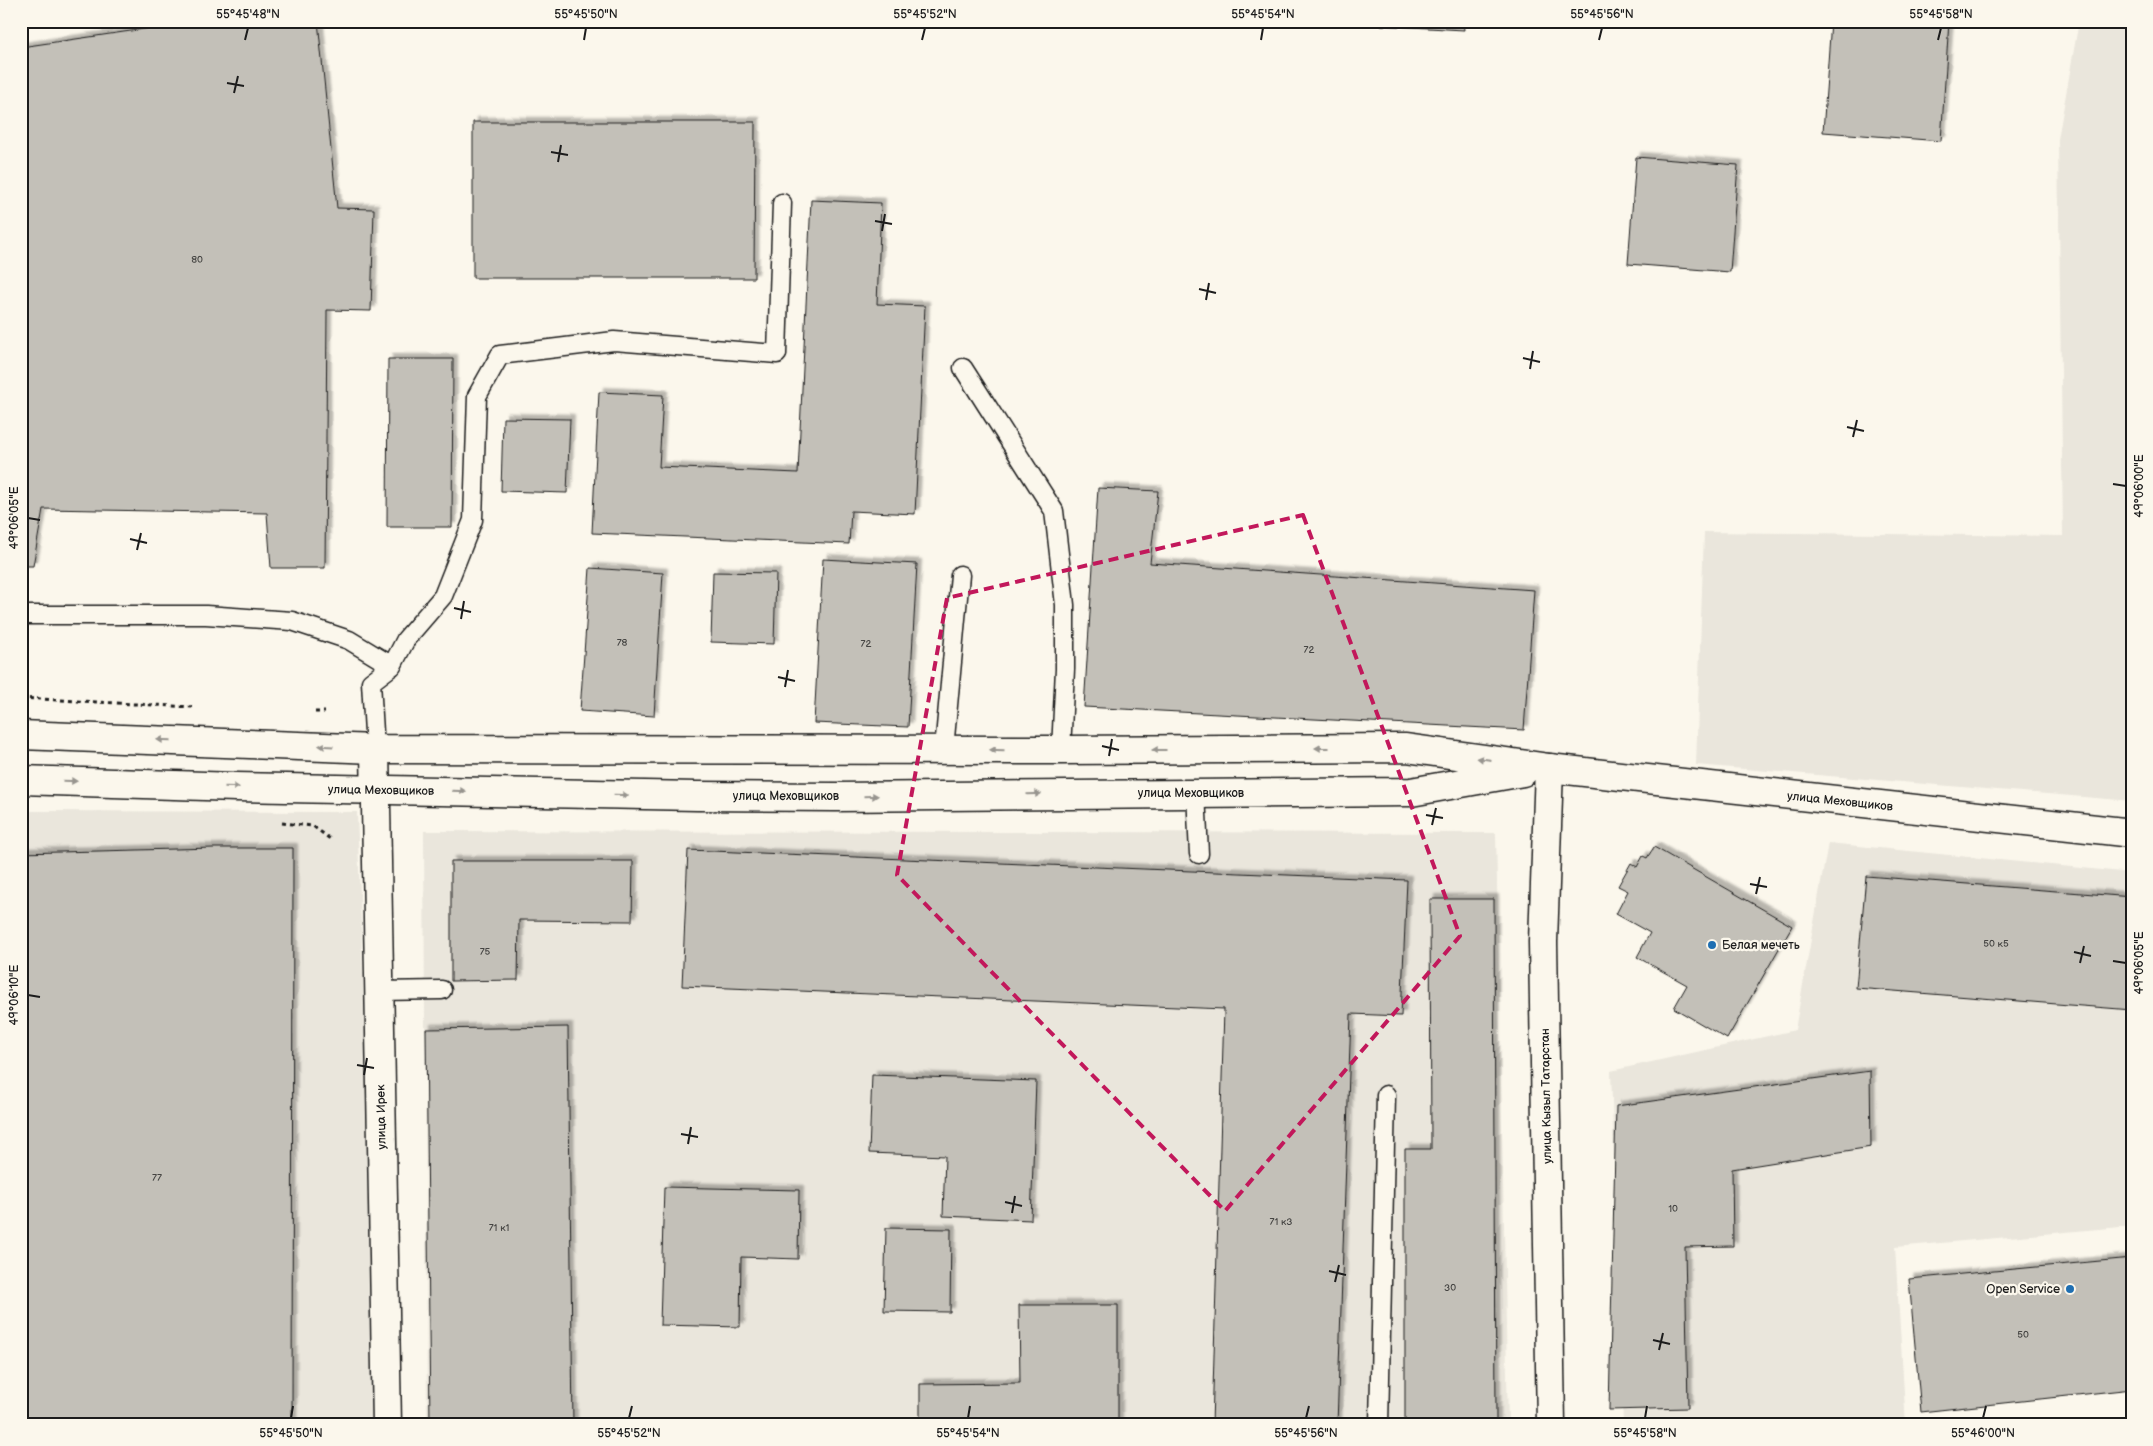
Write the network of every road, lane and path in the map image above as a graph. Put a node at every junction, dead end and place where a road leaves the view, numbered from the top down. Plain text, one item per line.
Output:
1 (782, 203) dead end
2 (963, 368) dead end
3 (960, 575) dead end
4 (21, 615) edge
5 (392, 666) junction
6 (21, 698) edge
7 (198, 707) dead end
8 (305, 711) dead end
9 (325, 712) dead end
10 (21, 735) edge
11 (375, 749) junction
12 (944, 749) junction
13 (1061, 750) junction
14 (1549, 768) junction
15 (21, 780) edge
16 (375, 790) junction
17 (1196, 793) junction
18 (2132, 833) edge
19 (1199, 854) dead end
20 (442, 990) dead end
21 (379, 991) junction
22 (1386, 1095) dead end
23 (386, 1425) edge
24 (1379, 1425) edge
25 (1551, 1425) edge

1 - 5 lane
2 - 13 lane
3 - 12 lane
4 - 5 lane
5 - 11 lane
6 - 7 path
8 - 9 path
11 -> 10 main road, улица Меховщиков
11 - 12 main road, улица Меховщиков
11 - 16 main road, улица Ирек
13 -> 12 main road, улица Меховщиков
14 -> 13 main road, улица Меховщиков
14 - 17 main road, улица Меховщиков
14 - 18 main road, улица Меховщиков
14 - 25 main road, улица Кызыл Татарстан
15 -> 16 main road, улица Меховщиков
16 -> 17 main road, улица Меховщиков
16 - 21 main road, улица Ирек
17 - 19 lane
20 - 21 lane
21 - 23 main road, улица Ирек
22 - 24 lane

